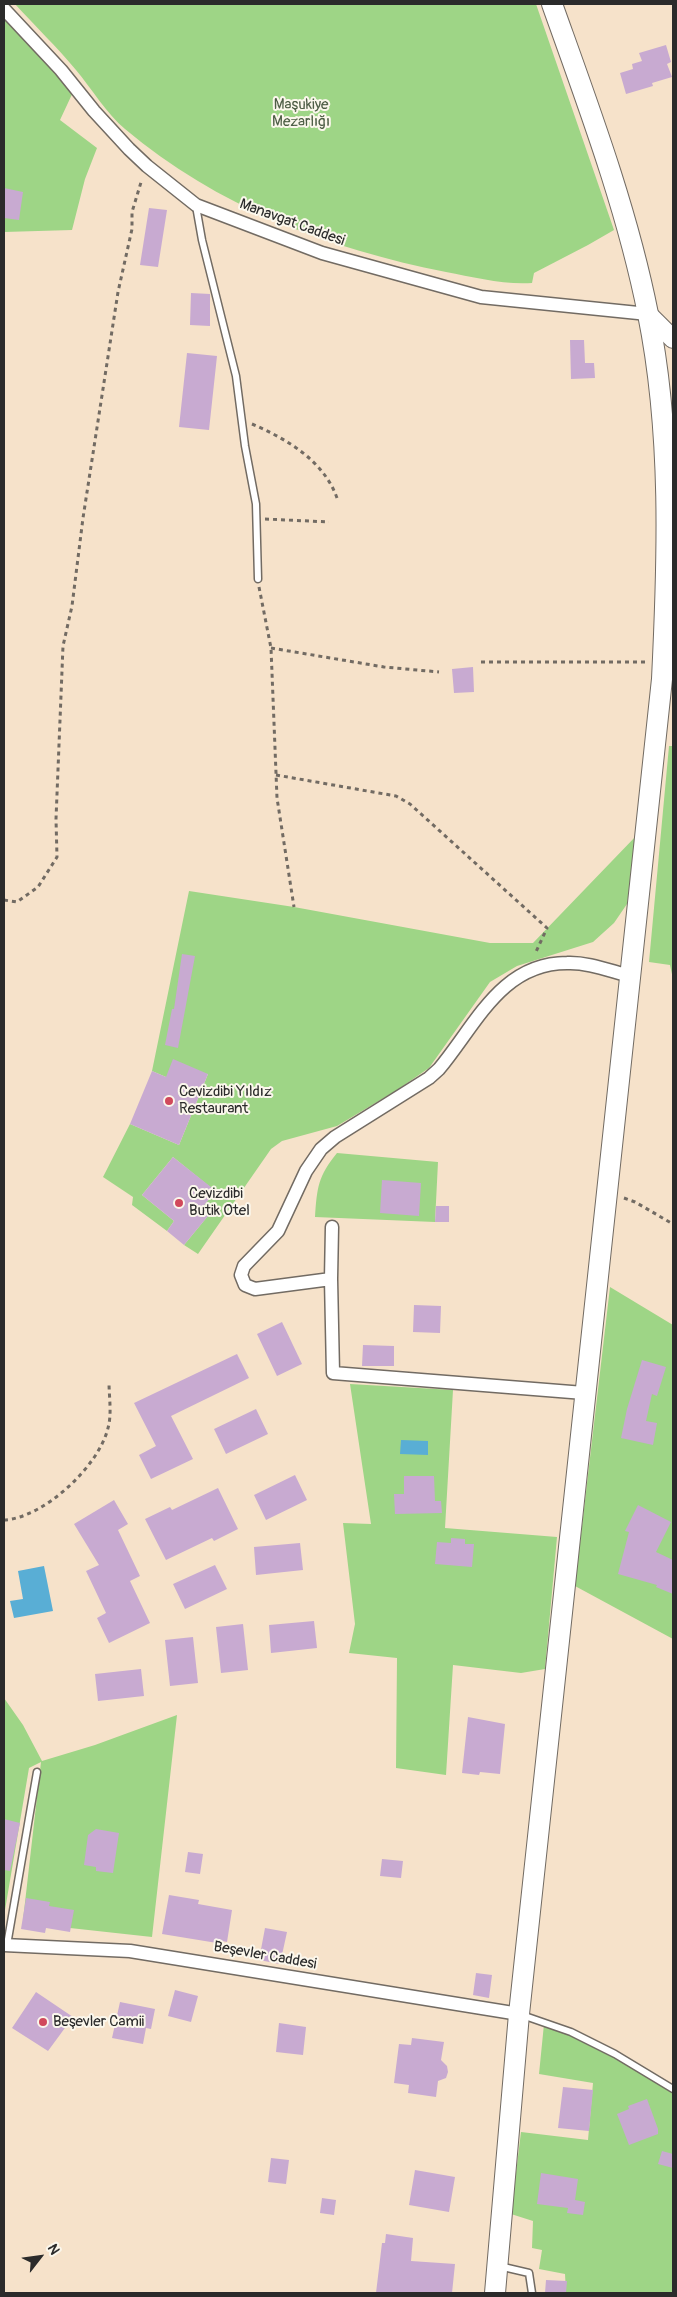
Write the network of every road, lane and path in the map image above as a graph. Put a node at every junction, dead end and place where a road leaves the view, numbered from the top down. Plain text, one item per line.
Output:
1 (552, 4) edge
2 (4, 10) edge
3 (147, 166) junction
4 (196, 205) junction
5 (648, 314) junction
6 (673, 339) edge
7 (242, 420) junction
8 (336, 498) dead end
9 (256, 518) junction
10 (329, 522) dead end
11 (258, 580) joint
12 (271, 648) junction
13 (481, 662) dead end
14 (662, 662) junction
15 (439, 672) dead end
16 (276, 775) junction
17 (4, 900) edge
18 (294, 907) dead end
19 (531, 969) junction
20 (630, 976) junction
21 (606, 1191) junction
22 (673, 1224) edge
23 (332, 1227) dead end
24 (331, 1279) junction
25 (110, 1382) dead end
26 (584, 1393) junction
27 (4, 1520) edge
28 (37, 1772) dead end
29 (5, 1945) edge
30 (519, 2014) junction
31 (673, 2089) edge
32 (497, 2266) junction
33 (495, 2293) edge
34 (532, 2293) edge

1 - 5 main road
2 - 3 street, Manavgat Caddesi
3 - 4 street, Manavgat Caddesi
3 - 17 path
4 - 5 street, Manavgat Caddesi
4 - 7 lane
5 - 6 street
5 - 14 main road
7 - 8 path
7 - 9 lane
9 - 10 path
9 - 11 lane
11 - 12 path
12 - 15 path
12 - 16 path
13 - 14 path
14 - 20 main road
16 - 18 path
16 - 19 path
19 - 20 street
19 - 24 street
20 - 21 main road
21 - 22 path
21 - 26 main road
23 - 24 street
24 - 26 street
25 - 27 path
26 - 30 main road
28 - 29 lane
29 - 30 street, Beşevler Caddesi
30 - 31 lane
30 - 32 main road
32 - 33 main road
32 - 34 lane

